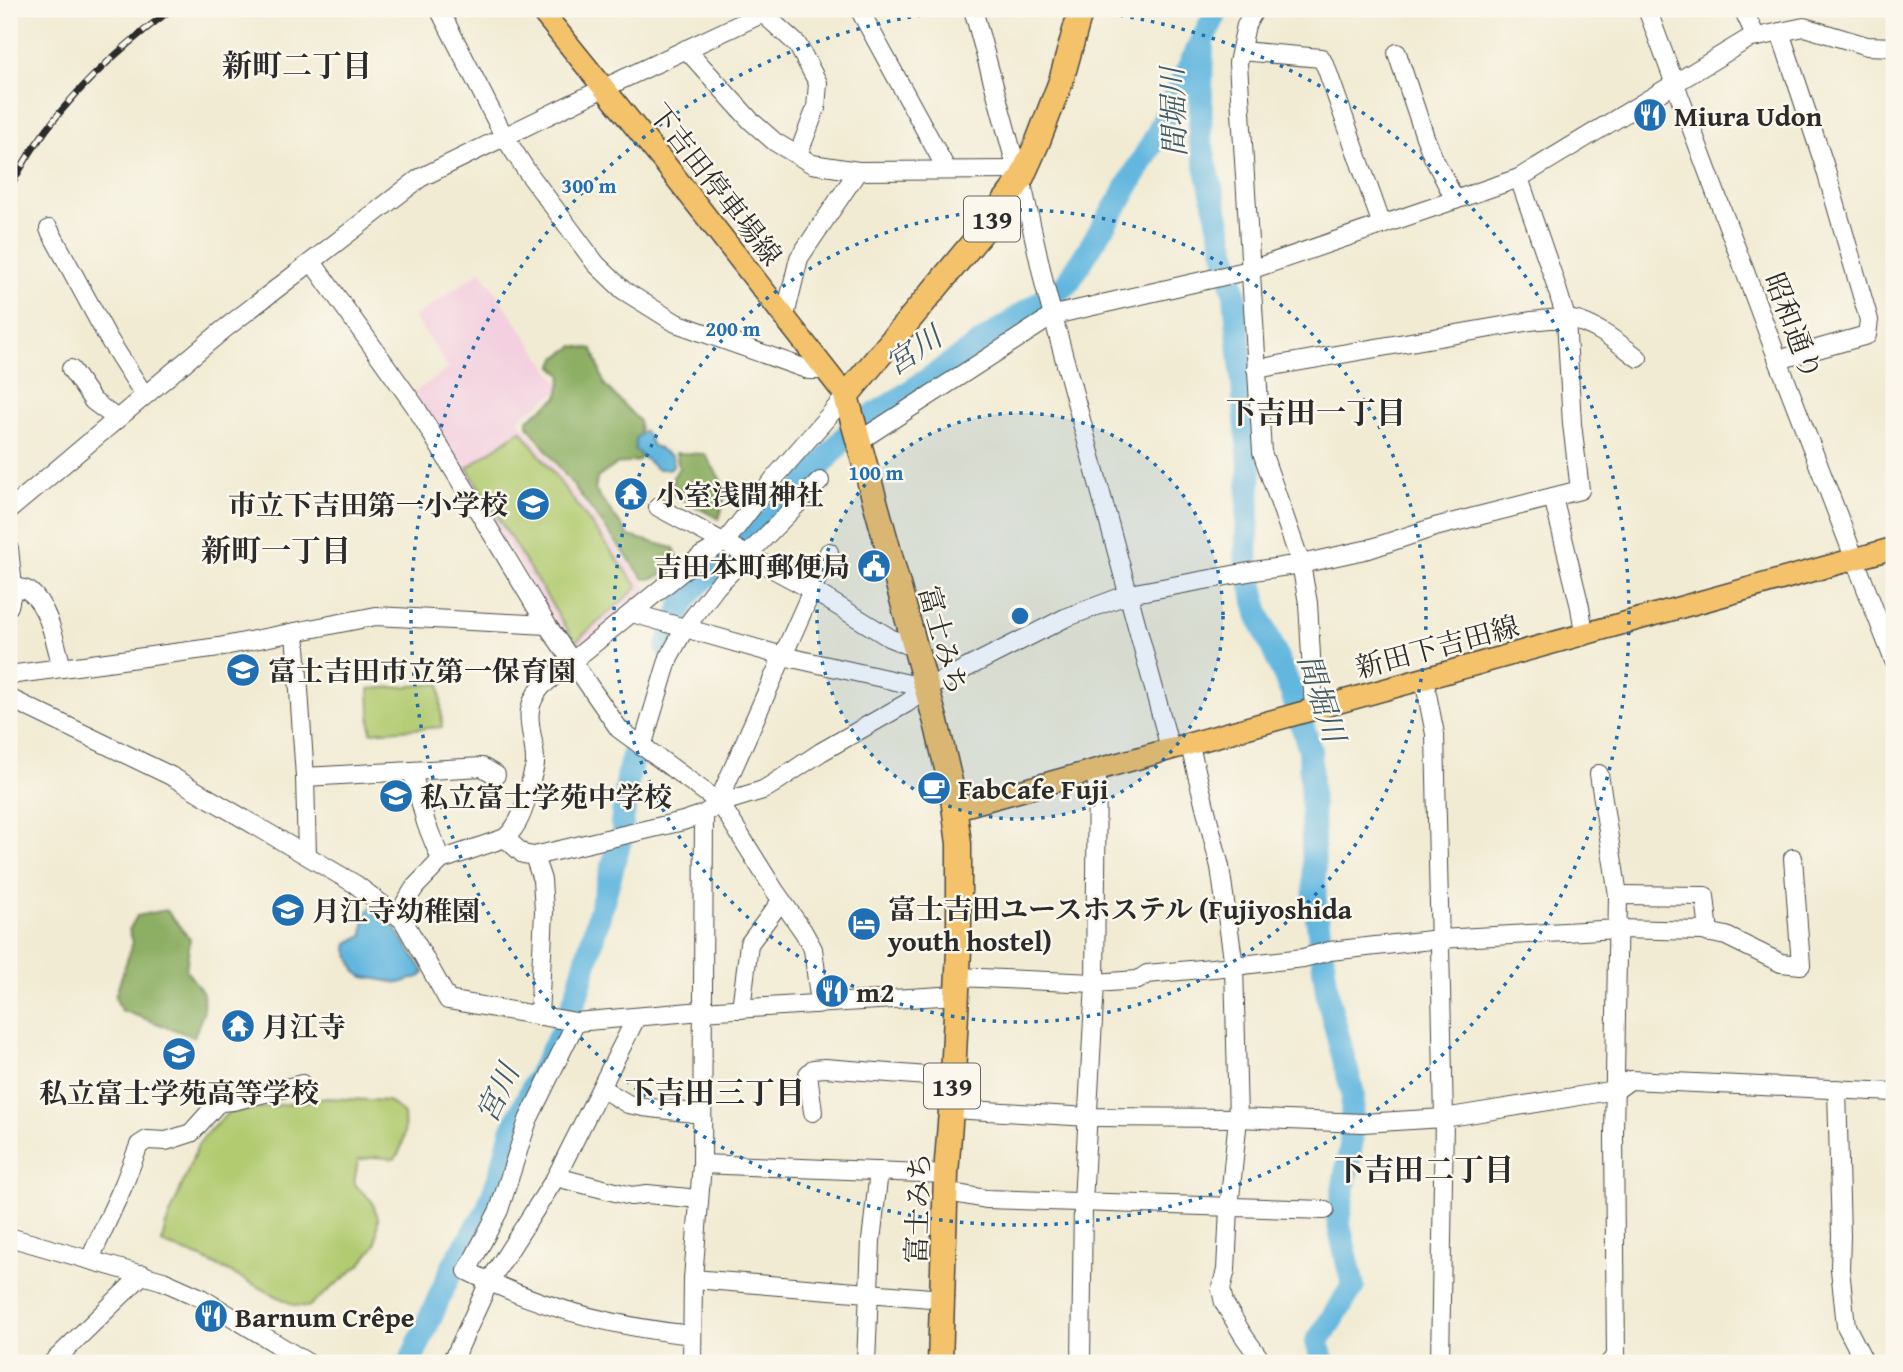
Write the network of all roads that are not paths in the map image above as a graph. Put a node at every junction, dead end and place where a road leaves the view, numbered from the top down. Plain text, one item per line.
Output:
1 (439, 9) edge
2 (540, 9) edge
3 (859, 9) edge
4 (973, 9) edge
5 (1080, 9) edge
6 (1255, 9) edge
7 (1647, 9) edge
8 (1743, 9) edge
9 (764, 10) edge
10 (1780, 32) junction
11 (1756, 37) junction
12 (1894, 47) edge
13 (686, 48) junction
14 (1241, 51) junction
15 (1397, 53) dead end
16 (1676, 84) junction
17 (604, 88) junction
18 (504, 136) junction
19 (797, 155) junction
20 (947, 170) junction
21 (858, 171) junction
22 (1019, 175) junction
23 (1519, 178) junction
24 (1455, 200) junction
25 (1382, 225) junction
26 (50, 229) dead end
27 (312, 262) junction
28 (1238, 273) junction
29 (1053, 312) junction
30 (785, 316) junction
31 (1566, 318) junction
32 (1637, 358) dead end
33 (1779, 360) junction
34 (71, 369) dead end
35 (1256, 369) junction
36 (824, 370) junction
37 (146, 395) junction
38 (848, 402) junction
39 (117, 419) junction
40 (858, 439) junction
41 (820, 481) dead end
42 (1553, 497) junction
43 (658, 507) dead end
44 (9, 510) edge
45 (724, 542) junction
46 (9, 548) edge
47 (1894, 548) edge
48 (829, 552) dead end
49 (748, 554) junction
50 (1855, 559) junction
51 (1301, 564) junction
52 (13, 588) junction
53 (812, 590) junction
54 (1129, 594) junction
55 (9, 606) edge
56 (632, 613) junction
57 (547, 625) junction
58 (685, 628) junction
59 (295, 632) junction
60 (1584, 635) junction
61 (915, 648) junction
62 (783, 656) junction
63 (1894, 661) edge
64 (572, 663) junction
65 (62, 668) junction
66 (9, 675) edge
67 (1424, 680) junction
68 (927, 688) junction
69 (9, 698) edge
70 (1305, 711) junction
71 (1180, 745) junction
72 (642, 747) junction
73 (1097, 769) junction
74 (412, 771) junction
75 (1599, 774) dead end
76 (496, 775) dead end
77 (305, 777) junction
78 (720, 803) junction
79 (954, 809) junction
80 (704, 814) junction
81 (505, 838) junction
82 (307, 855) junction
83 (534, 856) junction
84 (1793, 858) dead end
85 (441, 860) junction
86 (1618, 895) junction
87 (781, 901) junction
88 (402, 920) junction
89 (1618, 929) junction
90 (1709, 933) junction
91 (1440, 939) junction
92 (1234, 966) junction
93 (1095, 983) junction
94 (957, 986) junction
95 (820, 1004) junction
96 (741, 1009) junction
97 (702, 1011) junction
98 (546, 1017) junction
99 (636, 1018) junction
100 (575, 1022) junction
101 (953, 1078) junction
102 (302, 1084) dead end
103 (601, 1088) junction
104 (1837, 1089) junction
105 (1616, 1090) junction
106 (1894, 1092) edge
107 (951, 1109) junction
108 (813, 1112) dead end
109 (702, 1114) junction
110 (1089, 1117) junction
111 (1238, 1118) junction
112 (1444, 1118) junction
113 (702, 1164) junction
114 (879, 1171) junction
115 (556, 1177) junction
116 (946, 1183) junction
117 (699, 1199) junction
118 (1083, 1202) junction
119 (1228, 1208) junction
120 (1325, 1210) dead end
121 (9, 1237) edge
122 (90, 1259) junction
123 (143, 1274) junction
124 (693, 1279) junction
125 (489, 1282) junction
126 (869, 1292) junction
127 (943, 1299) junction
128 (692, 1335) junction
129 (52, 1363) edge
130 (308, 1363) edge
131 (449, 1363) edge
132 (692, 1363) edge
133 (866, 1363) edge
134 (940, 1363) edge
135 (1081, 1363) edge
136 (1263, 1363) edge
137 (1440, 1363) edge
138 (1609, 1363) edge
139 (1865, 1363) edge

1 - 18 street
2 - 17 main road, 下吉田停車場線
3 - 20 street
4 - 22 street
5 - 22 highway, 139
6 - 14 street
7 - 16 street, 昭和通り
8 - 11 street
9 - 13 street
9 - 19 street
10 - 11 street
10 - 12 street
10 - 33 street
11 - 16 street
13 - 17 street
13 - 19 street
14 - 25 street
14 - 28 street
15 - 24 street
16 - 23 street
16 - 33 street, 昭和通り
17 - 18 street
17 - 30 main road, 下吉田停車場線
18 - 27 street
18 - 36 street
19 - 21 street
20 - 21 street
20 - 22 street
21 - 30 street
22 - 29 street
22 - 38 highway, 139
23 - 24 street
23 - 31 street
24 - 25 street
25 - 28 street
26 - 37 street
27 - 37 street
27 - 57 street
28 - 29 street
28 - 35 street
29 - 40 street
29 - 54 street
30 - 36 main road, 下吉田停車場線
31 - 32 street
31 - 35 street
31 - 42 street
33 - 50 street, 昭和通り
34 - 39 street
35 - 51 street
36 - 38 main road, 下吉田停車場線
37 - 39 street
38 - 40 highway, 富士みち / 139
38 - 45 street
39 - 44 street
40 - 61 highway, 富士みち / 139
41 - 49 street
42 - 51 street
42 - 60 street
43 - 45 street
45 - 49 street
45 - 56 street
46 - 52 street
47 - 50 main road, 新田下吉田線
48 - 53 street
49 - 53 street
49 - 58 street
50 - 60 main road, 新田下吉田線
50 - 63 street, 昭和通り
51 - 54 street
51 - 70 street
52 - 55 street
52 - 65 street
53 - 61 street
53 - 62 street
54 - 68 street
54 - 71 street
56 - 58 street
56 - 64 street
57 - 59 street
57 - 64 street
58 - 62 street
58 - 72 street
59 - 65 street
59 - 77 street
60 - 67 main road, 新田下吉田線
61 - 68 highway, 富士みち / 139
62 - 68 street
62 - 78 street
64 - 72 street
64 - 81 street
65 - 66 street
67 - 70 main road, 新田下吉田線
67 - 91 street
68 - 78 street
68 - 79 highway, 富士みち / 139
69 - 82 street
70 - 71 main road, 新田下吉田線
71 - 73 main road, 新田下吉田線
71 - 92 street
72 - 78 street
73 - 79 main road, 新田下吉田線
73 - 93 street
74 - 76 street
74 - 77 street
74 - 85 street
75 - 86 street
77 - 82 street
78 - 80 street
78 - 87 street
79 - 94 highway, 富士みち / 139
80 - 83 street
80 - 97 street
81 - 83 street
81 - 85 street
82 - 88 street
83 - 98 street
84 - 90 street
85 - 88 street
86 - 89 street
86 - 90 street
87 - 95 street
87 - 96 street
88 - 98 street
89 - 90 street
89 - 91 street
89 - 105 street
91 - 92 street
91 - 112 street
92 - 93 street
92 - 111 street
93 - 94 street
93 - 110 street
94 - 95 street
94 - 101 highway, 富士みち / 139
95 - 96 street
96 - 97 street
97 - 99 street
97 - 109 street
98 - 100 street
99 - 100 street
99 - 103 street
100 - 125 street
101 - 107 highway, 富士みち / 139
101 - 108 street
102 - 122 street
103 - 109 street
103 - 115 street
104 - 105 street
104 - 106 street
104 - 139 street
105 - 112 street
105 - 138 street
107 - 110 street
107 - 116 highway, 富士みち / 139
109 - 113 street
110 - 111 street
110 - 118 street
111 - 112 street
111 - 119 street
112 - 137 street
113 - 114 street
113 - 117 street
114 - 116 street
114 - 126 street
115 - 117 street
115 - 125 street
116 - 118 street
116 - 127 highway, 富士みち / 139
117 - 124 street
118 - 119 street
118 - 135 street
119 - 120 street
119 - 136 street
121 - 122 street
122 - 123 street
123 - 129 street
123 - 130 street
124 - 126 street
124 - 128 street
125 - 128 street
125 - 131 street
126 - 127 street
126 - 133 street
127 - 134 highway, 富士みち / 139
128 - 132 street

